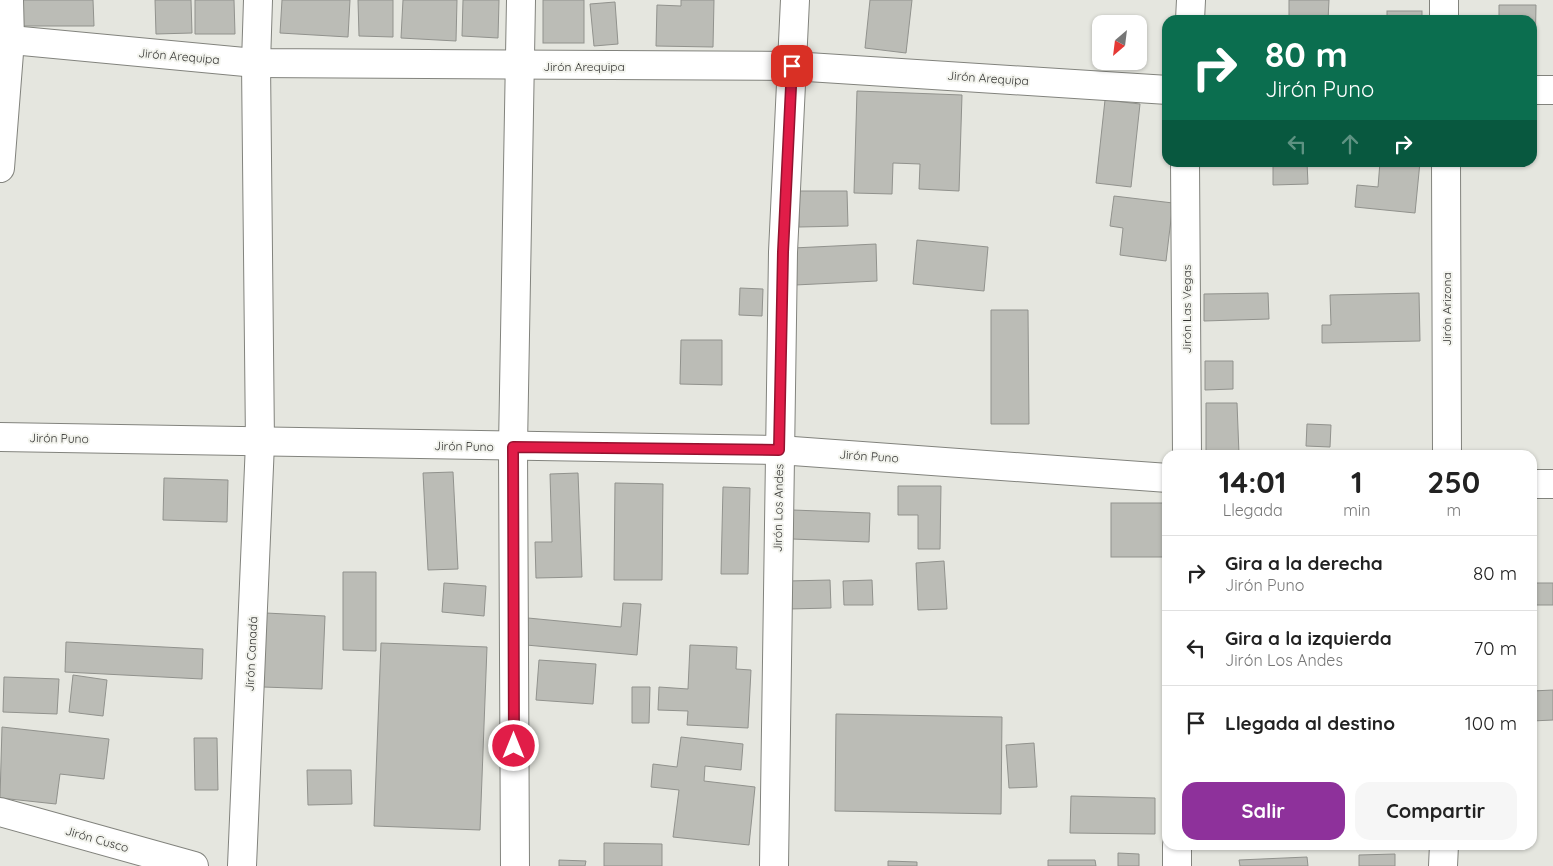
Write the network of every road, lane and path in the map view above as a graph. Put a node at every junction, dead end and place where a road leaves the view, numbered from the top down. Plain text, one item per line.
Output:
1 (9, 0) edge
2 (258, 0) edge
3 (521, 0) edge
4 (795, 0) edge
5 (1192, 0) edge
6 (1444, 0) edge
7 (1190, 15) edge
8 (1444, 15) edge
9 (5, 40) edge
10 (256, 63) junction
11 (520, 66) junction
12 (792, 66) junction
13 (1162, 90) edge
14 (1537, 90) edge
15 (1553, 90) edge
16 (1185, 167) edge
17 (1446, 167) edge
18 (0, 168) edge
19 (0, 437) edge
20 (260, 442) junction
21 (513, 447) junction
22 (779, 450) junction
23 (1187, 450) edge
24 (1447, 450) edge
25 (1162, 478) edge
26 (1537, 484) edge
27 (1553, 484) edge
28 (0, 812) edge
29 (1177, 850) edge
30 (1444, 850) edge
31 (194, 866) edge
32 (242, 866) edge
33 (515, 866) edge
34 (774, 866) edge
35 (1177, 866) edge
36 (1443, 866) edge

1 - 9 street
2 - 10 street
3 - 11 street
4 - 12 street, Jirón Los Andes
5 - 7 street
6 - 8 street
9 - 10 street, Jirón Arequipa
9 - 18 street
10 - 11 street, Jirón Arequipa
10 - 20 street, Jirón Canadá
11 - 12 street, Jirón Arequipa
11 - 21 street
12 - 13 street, Jirón Arequipa
12 - 22 street, Jirón Los Andes
14 - 15 street
16 - 23 street, Jirón Las Vegas
17 - 24 street, Jirón Arizona
19 - 20 street, Jirón Puno
20 - 21 street, Jirón Puno
20 - 32 street, Jirón Canadá
21 - 22 street, Jirón Puno
21 - 33 street
22 - 25 street, Jirón Puno
22 - 34 street, Jirón Los Andes
26 - 27 street
28 - 31 street, Jirón Cusco
29 - 35 street
30 - 36 street

